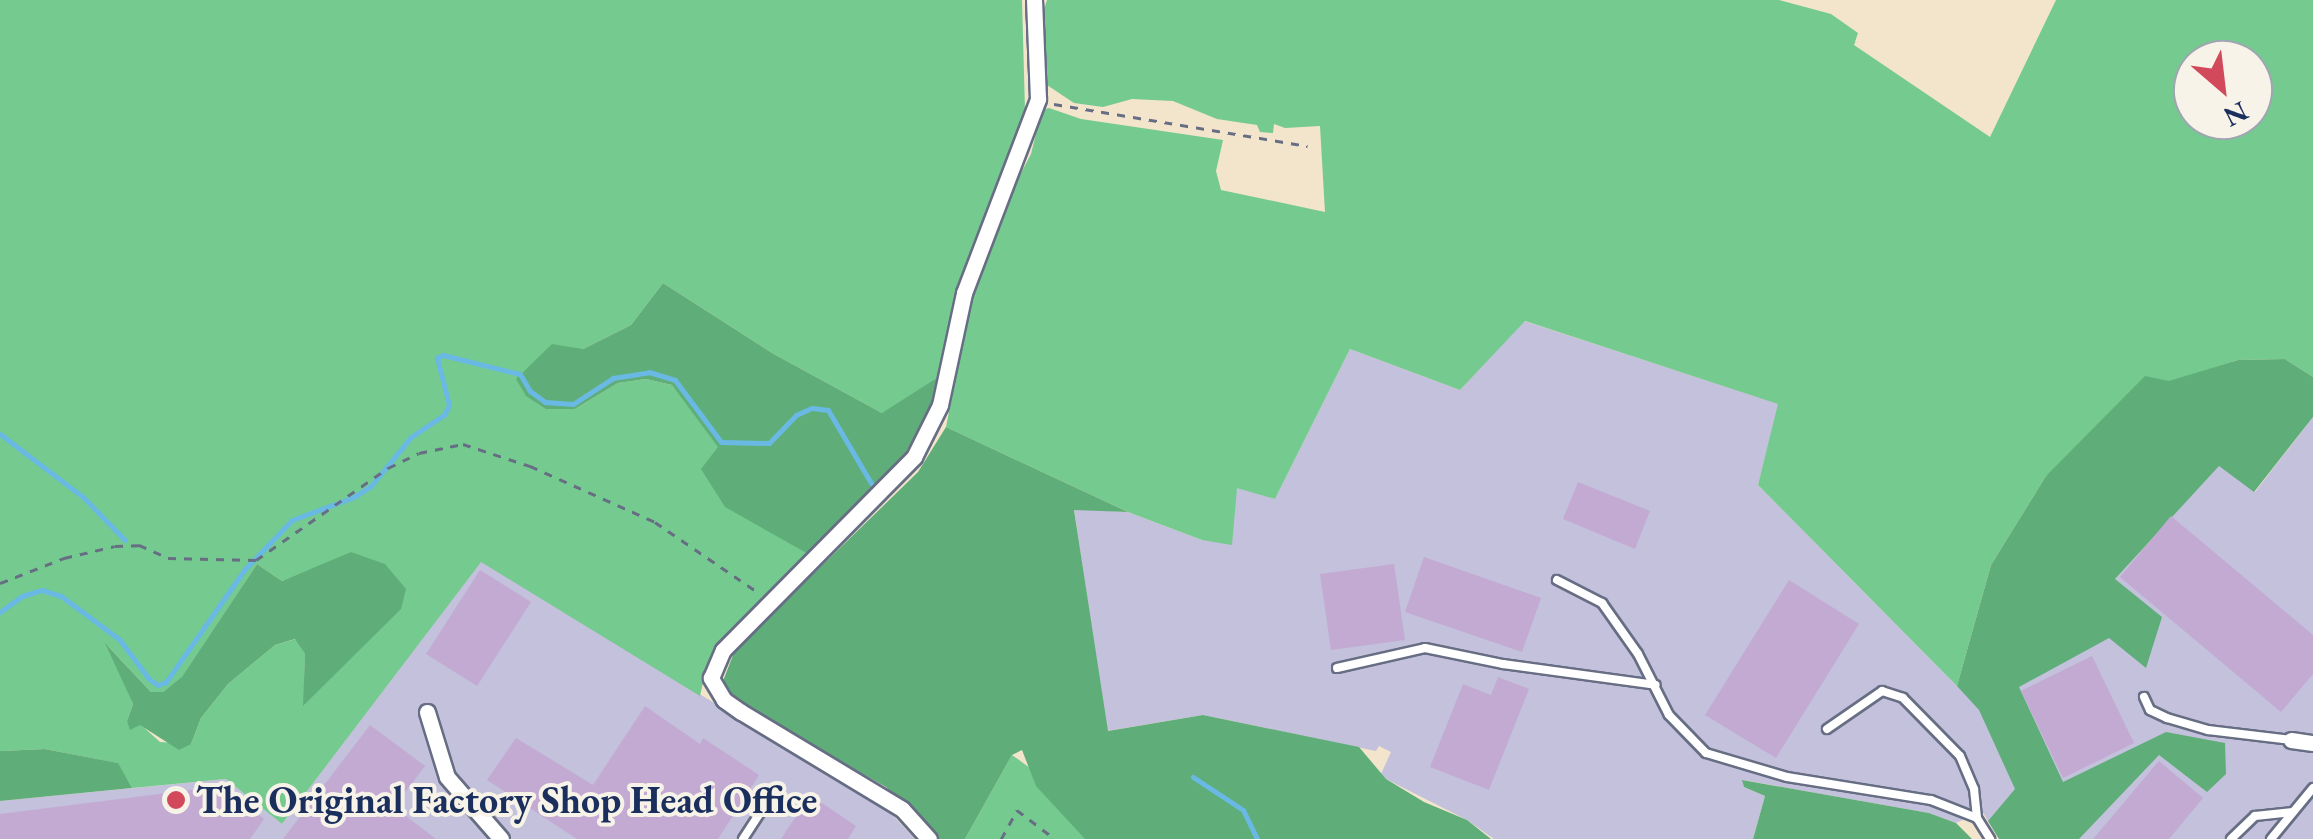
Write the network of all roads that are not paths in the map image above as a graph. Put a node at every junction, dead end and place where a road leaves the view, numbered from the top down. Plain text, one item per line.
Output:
1 (1034, 0) edge
2 (1557, 580) dead end
3 (1336, 668) dead end
4 (1656, 685) junction
5 (2144, 697) dead end
6 (427, 712) dead end
7 (1828, 730) dead end
8 (2290, 740) joint
9 (2313, 743) edge
10 (2313, 788) edge
11 (775, 790) dead end
12 (2293, 812) junction
13 (1977, 818) junction
14 (501, 839) edge
15 (744, 839) edge
16 (929, 839) edge
17 (1990, 839) edge
18 (2230, 839) edge
19 (2271, 839) edge

1 - 16 street
2 - 4 lane
3 - 4 lane
4 - 13 lane
5 - 8 lane
6 - 14 street
7 - 13 lane
8 - 9 street
10 - 12 lane
11 - 15 lane
12 - 18 lane
12 - 19 lane
13 - 17 lane

